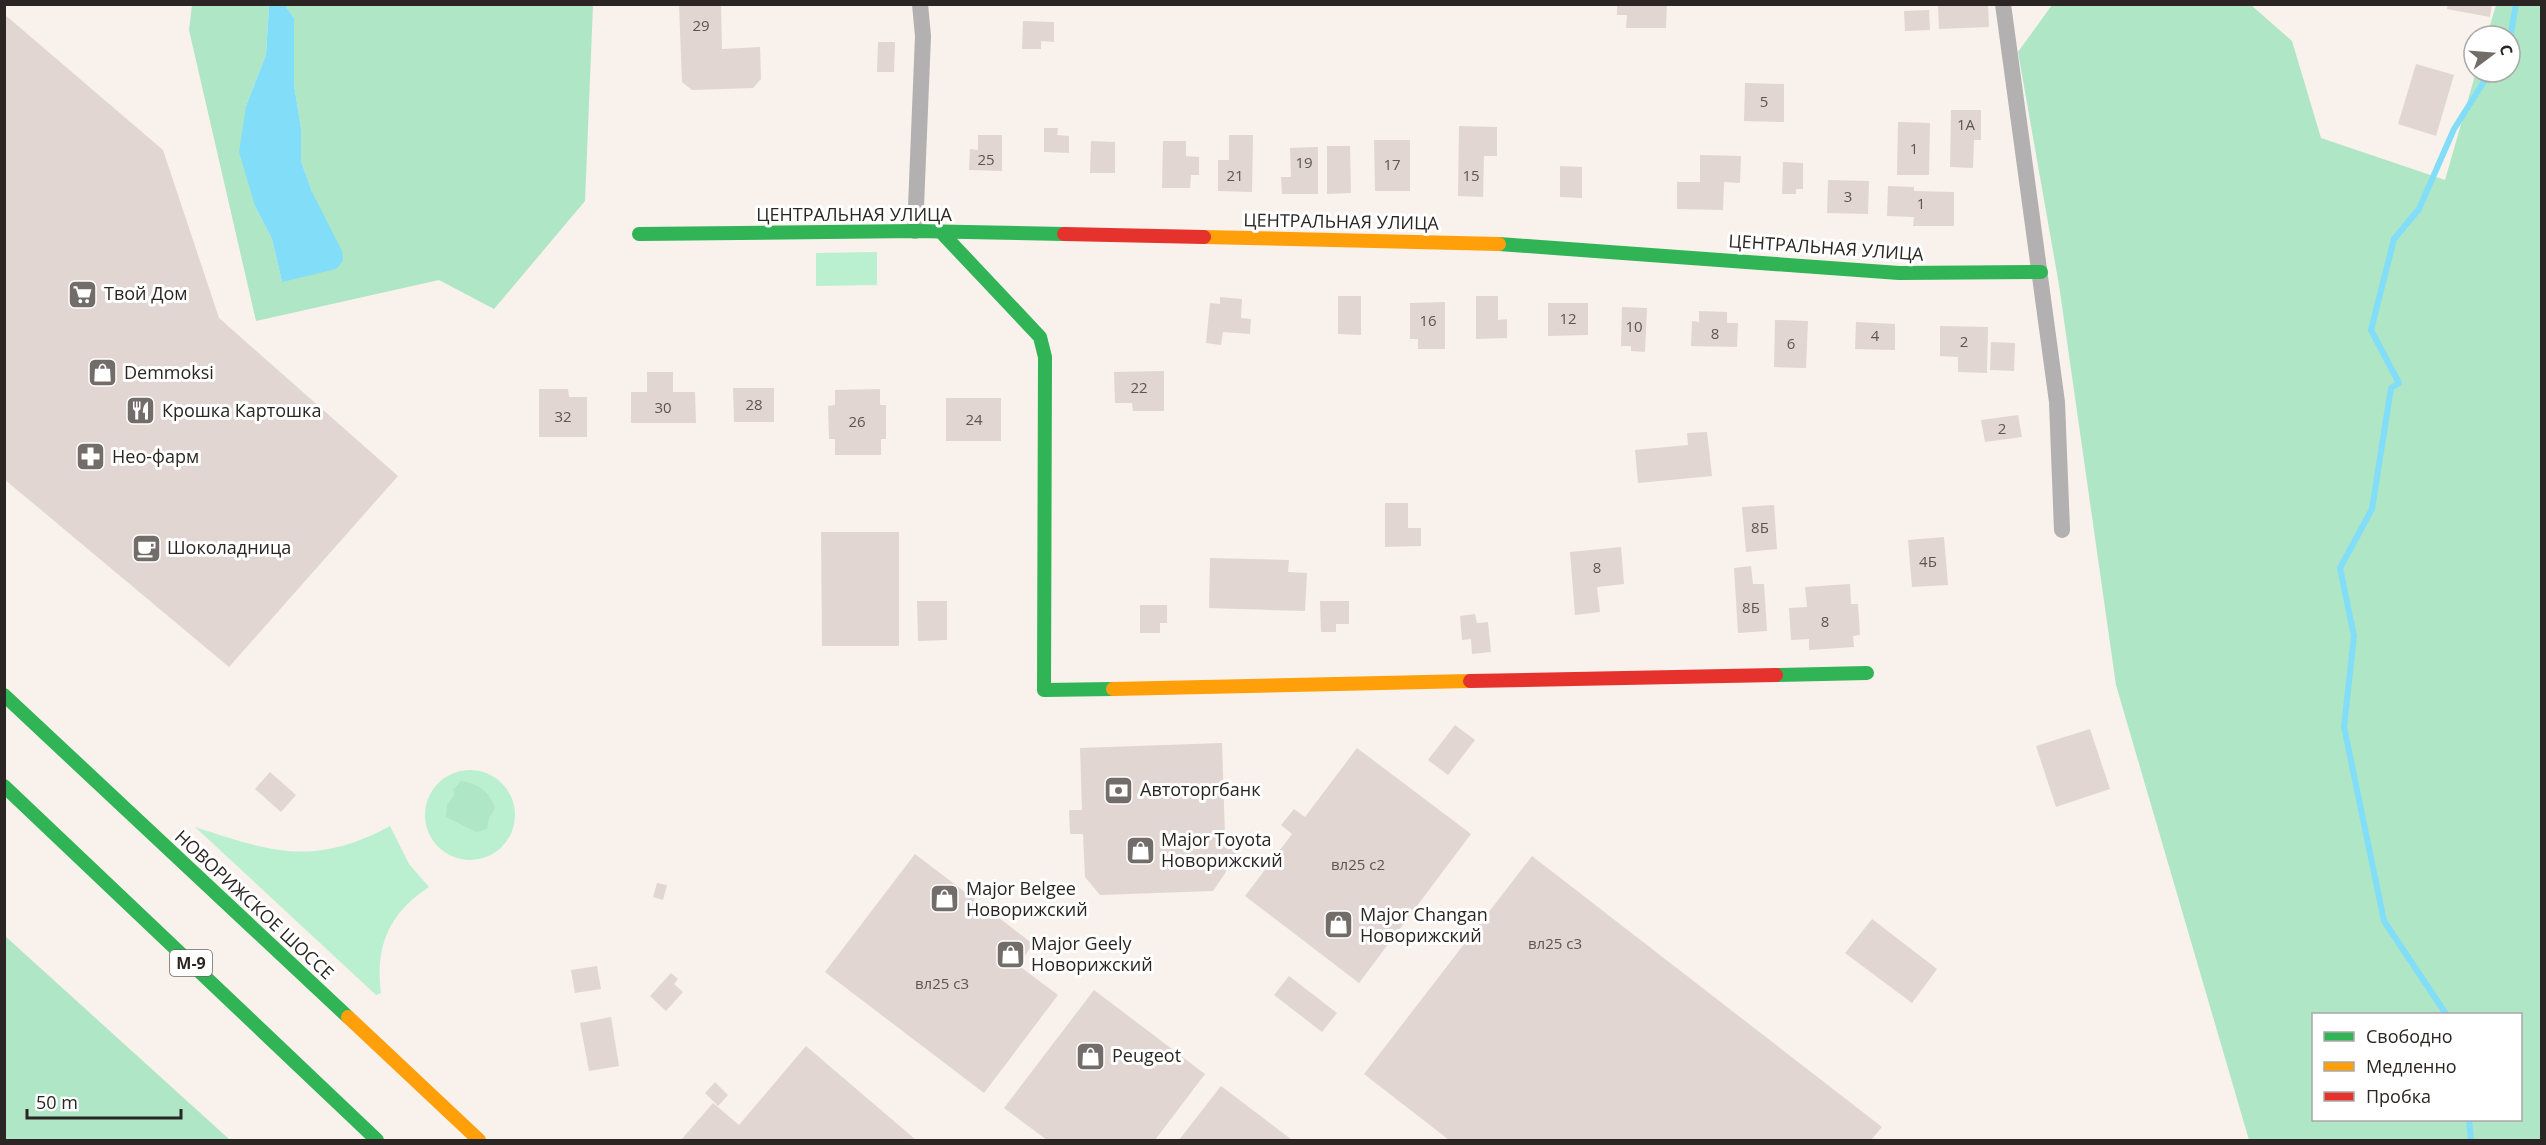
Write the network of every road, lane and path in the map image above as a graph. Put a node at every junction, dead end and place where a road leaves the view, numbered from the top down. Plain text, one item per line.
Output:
1 (920, 4) edge
2 (2003, 4) edge
3 (915, 231) junction
4 (941, 232) junction
5 (639, 234) dead end
6 (2041, 272) junction
7 (2062, 530) dead end
8 (1867, 673) dead end
9 (4, 695) edge
10 (4, 786) edge
11 (377, 1140) edge
12 (479, 1140) edge

1 - 3 street
2 - 6 street
3 - 4 main road, ЦЕНТРАЛЬНАЯ УЛИЦА
3 - 5 main road, ЦЕНТРАЛЬНАЯ УЛИЦА
4 - 6 main road, ЦЕНТРАЛЬНАЯ УЛИЦА
4 - 8 main road
6 - 7 street
9 - 12 main road, НОВОРИЖСКОЕ ШОССЕ
10 - 11 main road, М-9

